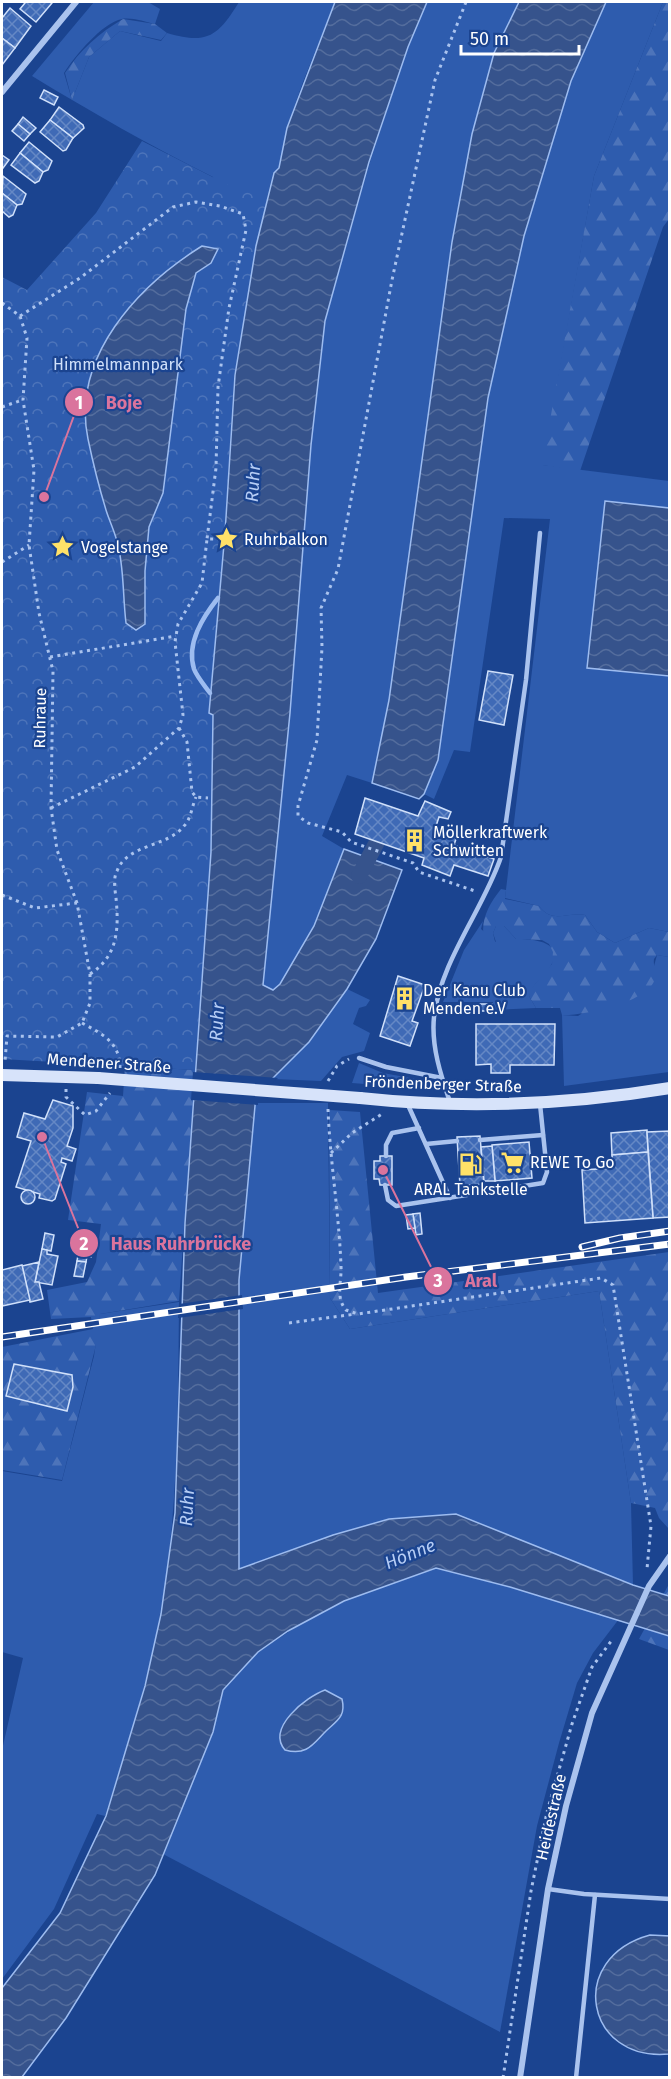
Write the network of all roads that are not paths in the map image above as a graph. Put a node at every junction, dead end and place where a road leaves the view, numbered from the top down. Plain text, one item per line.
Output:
1 (76, 2) edge
2 (2, 92) edge
3 (540, 533) dead end
4 (359, 1058) dead end
5 (2, 1075) edge
6 (442, 1078) junction
7 (214, 1087) joint
8 (669, 1088) edge
9 (403, 1102) junction
10 (540, 1103) junction
11 (451, 1104) junction
12 (419, 1128) junction
13 (543, 1135) junction
14 (480, 1140) dead end
15 (457, 1141) dead end
16 (426, 1144) junction
17 (386, 1156) dead end
18 (385, 1185) dead end
19 (450, 1198) junction
20 (669, 1556) edge
21 (548, 1889) junction
22 (595, 1895) junction
23 (669, 1899) edge
24 (520, 2078) edge
25 (576, 2078) edge

1 - 2 street
3 - 6 lane
4 - 6 lane
5 - 7 main road, Mendener Straße, bridge
6 - 11 lane
7 - 9 main road, Fröndenberger Straße, bridge
8 - 10 main road, Fröndenberger Straße
9 - 11 main road, Fröndenberger Straße
9 - 12 lane
10 - 11 main road, Fröndenberger Straße
10 - 13 lane
12 - 16 lane
12 - 17 lane
13 - 14 lane
13 - 19 lane
15 - 16 lane
16 - 19 lane
18 - 19 lane
20 - 21 street, Heidestraße
21 - 22 lane
21 - 24 street, Heidestraße
22 - 23 lane
22 - 25 lane

